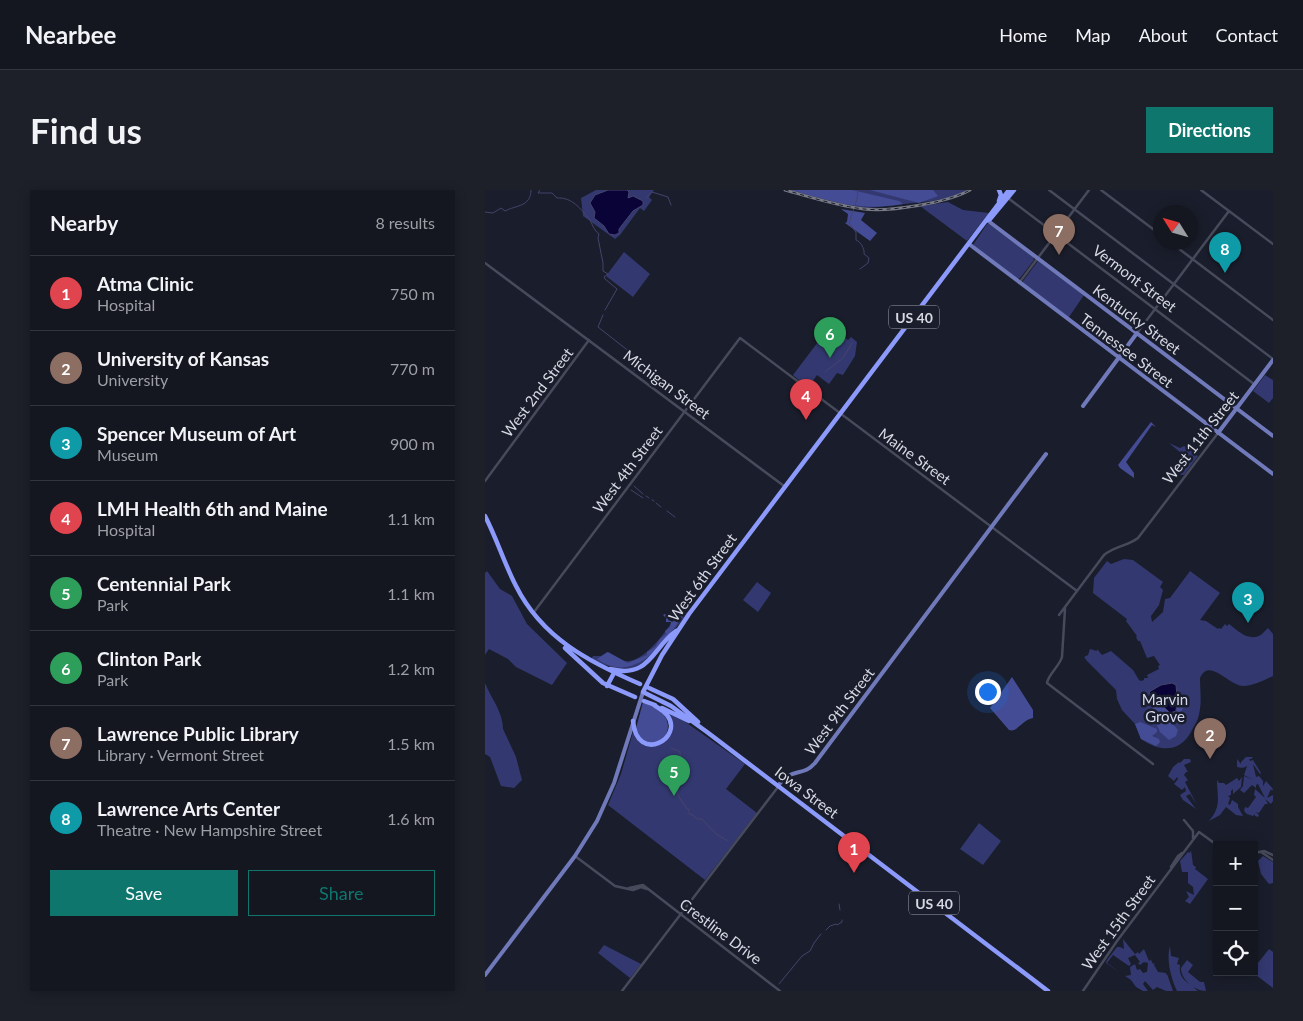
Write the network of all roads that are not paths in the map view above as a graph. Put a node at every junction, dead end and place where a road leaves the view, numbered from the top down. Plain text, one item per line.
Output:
1 (1014, 190) edge
2 (1049, 190) edge
3 (1089, 190) edge
4 (1101, 190) edge
5 (1201, 190) edge
6 (1004, 192) edge
7 (997, 205) junction
8 (1074, 209) junction
9 (1229, 211) junction
10 (987, 220) junction
11 (1153, 229) edge
12 (1055, 234) junction
13 (969, 244) junction
14 (1273, 244) edge
15 (1180, 250) edge
16 (1037, 259) junction
17 (1193, 260) junction
18 (485, 263) edge
19 (1019, 283) junction
20 (1174, 284) junction
21 (1155, 309) junction
22 (1273, 320) edge
23 (1137, 333) junction
24 (740, 338) joint
25 (589, 340) junction
26 (1119, 358) junction
27 (1273, 360) edge
28 (1255, 384) junction
29 (1083, 406) dead end
30 (1237, 408) junction
31 (685, 412) junction
32 (841, 414) junction
33 (1218, 433) junction
34 (1273, 436) edge
35 (1046, 454) dead end
36 (1273, 474) edge
37 (485, 481) edge
38 (785, 487) junction
39 (485, 516) edge
40 (991, 527) junction
41 (1077, 591) junction
42 (1067, 605) junction
43 (533, 613) junction
44 (1059, 615) dead end
45 (679, 629) junction
46 (558, 640) junction
47 (600, 666) junction
48 (614, 672) junction
49 (640, 684) dead end
50 (607, 686) junction
51 (649, 688) dead end
52 (643, 692) junction
53 (635, 697) dead end
54 (644, 701) dead end
55 (654, 705) junction
56 (633, 721) junction
57 (707, 732) junction
58 (1153, 764) dead end
59 (778, 786) junction
60 (1184, 820) dead end
61 (1193, 840) junction
62 (1213, 842) edge
63 (1258, 852) edge
64 (1261, 852) junction
65 (1273, 855) edge
66 (575, 856) junction
67 (1273, 860) edge
68 (681, 914) junction
69 (485, 975) edge
70 (623, 991) edge
71 (780, 991) edge
72 (1048, 991) edge
73 (1083, 991) edge

1 - 6 highway, West 6th Street / US 40
2 - 8 street
3 - 8 street
4 - 11 street
5 - 9 street
6 - 7 highway, West 6th Street
6 - 7 highway, US 40
6 - 10 highway, West 6th Street / US 40
6 - 12 street, Vermont Street
7 - 10 highway, West 6th Street / US 40
8 - 12 street
8 - 20 street
9 - 14 street
9 - 17 street
10 - 13 highway, West 6th Street / US 40
10 - 16 main road, Kentucky Street
12 - 16 street
12 - 21 street, Vermont Street
13 - 19 main road, Tennessee Street
13 - 32 highway, West 6th Street / US 40
15 - 17 street
16 - 19 street
16 - 23 main road, Kentucky Street
17 - 20 street
17 - 22 street
18 - 25 street, Michigan Street
19 - 26 main road, Tennessee Street
20 - 21 street
20 - 27 street
21 - 23 street
21 - 28 street, Vermont Street
23 - 26 main road
23 - 30 main road, Kentucky Street
24 - 31 street, West 4th Street
24 - 32 street, Maine Street
25 - 31 street, Michigan Street
25 - 37 street, West 2nd Street
26 - 29 main road
26 - 33 main road, Tennessee Street
27 - 28 main road, West 11th Street
28 - 30 main road, West 11th Street
30 - 33 main road, West 11th Street
30 - 34 main road, Kentucky Street
31 - 38 street, Michigan Street
31 - 43 street, West 4th Street
32 - 38 highway, West 6th Street / US 40
32 - 40 street, Maine Street
33 - 36 main road, Tennessee Street
33 - 41 street, West 11th Street
35 - 40 main road, West 9th Street
38 - 45 highway, West 6th Street / US 40
39 - 43 highway
40 - 41 street, Maine Street
40 - 59 main road, West 9th Street
41 - 42 street, West 11th Street
42 - 44 street, West 11th Street
42 - 58 street
43 - 46 highway
45 - 47 highway
45 - 52 highway, West 6th Street / US 40
46 - 47 highway
46 - 50 highway
47 - 48 highway
48 - 49 highway
48 - 50 highway
50 - 53 highway
51 - 57 highway
52 - 56 main road, West 6th Street
52 - 57 highway, Iowa Street / US 40
54 - 55 highway
55 - 56 highway
55 - 57 highway
56 - 66 main road, West 6th Street
57 - 59 highway, Iowa Street / US 40
59 - 68 street, West 9th Street
59 - 72 highway, Iowa Street / US 40
60 - 61 street
61 - 62 street, West 15th Street
61 - 73 street, West 15th Street
63 - 64 street
64 - 65 street
64 - 67 street
66 - 68 street, Crestline Drive
66 - 69 main road, West 6th Street
68 - 70 street, West 9th Street
68 - 71 street, Crestline Drive

